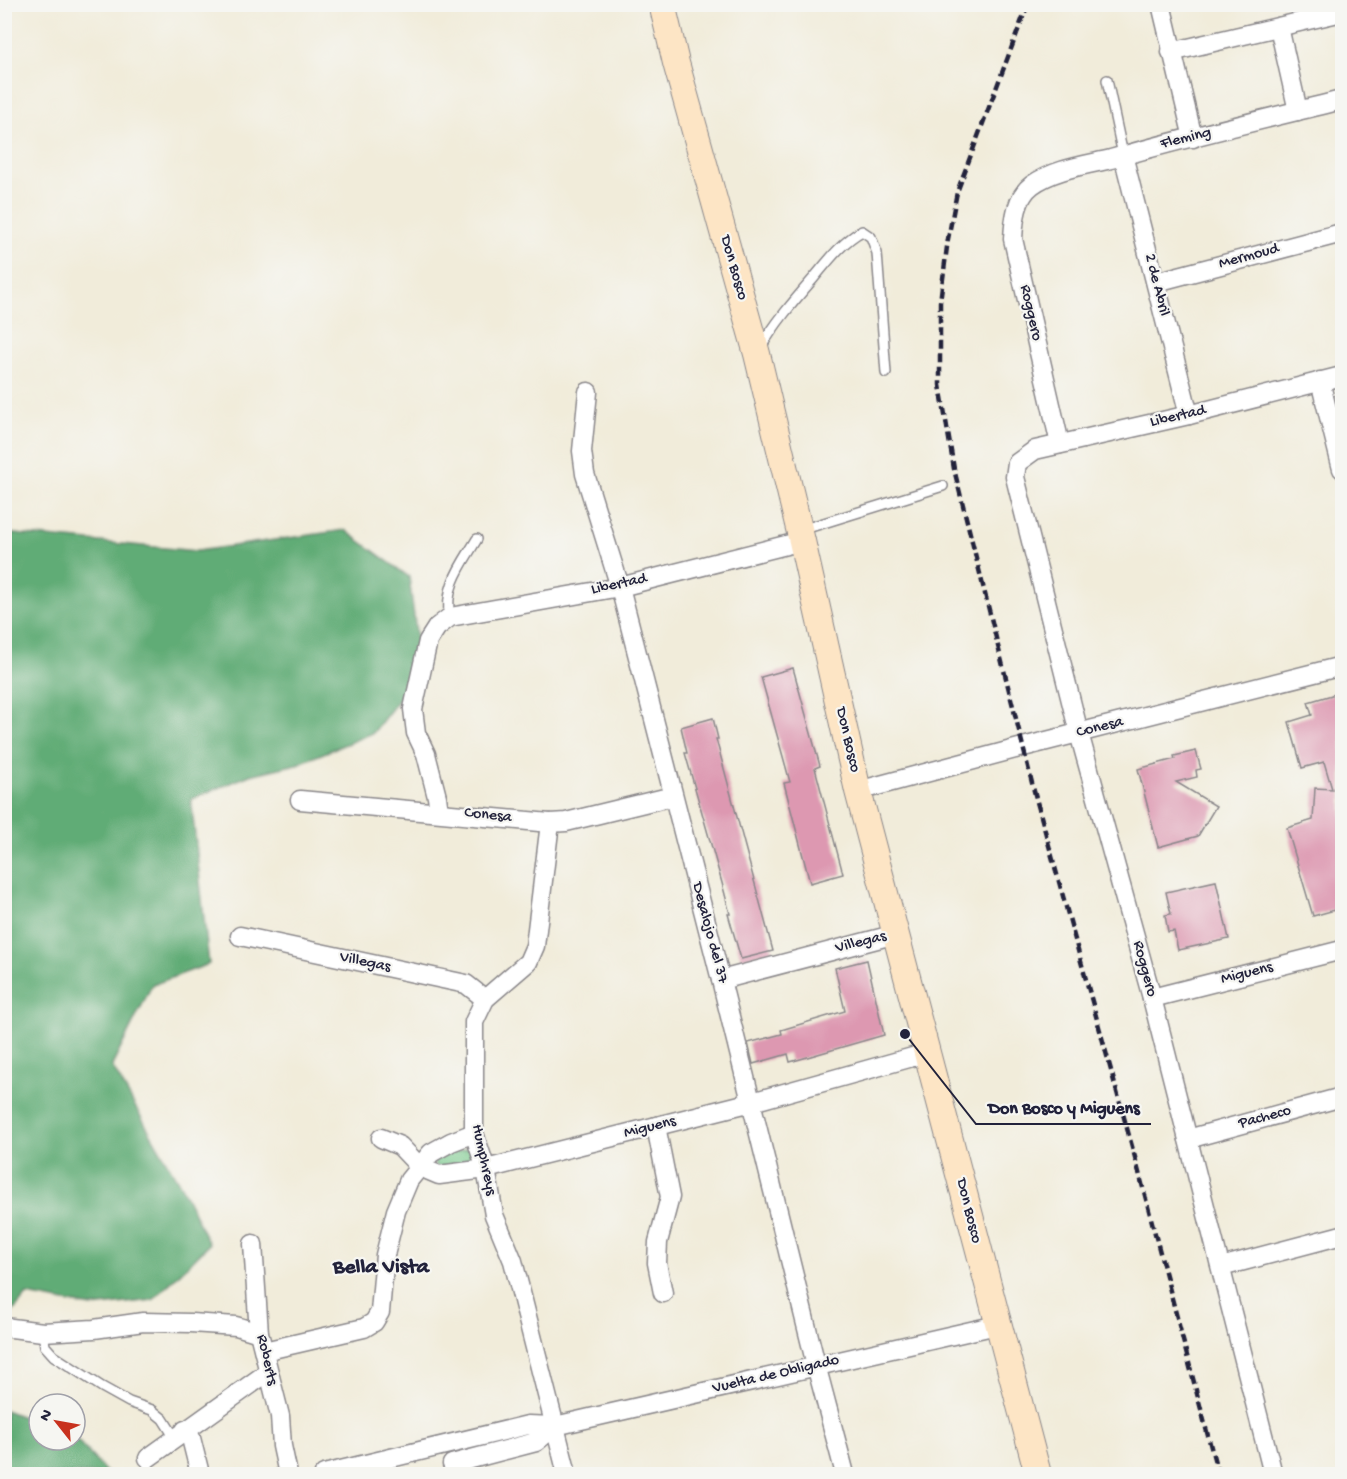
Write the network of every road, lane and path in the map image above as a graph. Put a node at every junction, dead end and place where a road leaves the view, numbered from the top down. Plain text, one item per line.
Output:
1 (662, 4) edge
2 (1161, 4) edge
3 (1338, 16) edge
4 (1279, 27) junction
5 (1171, 52) junction
6 (1107, 80) dead end
7 (1342, 100) edge
8 (1298, 111) junction
9 (1193, 138) junction
10 (1123, 155) junction
11 (1031, 185) joint
12 (1342, 233) edge
13 (1156, 282) junction
14 (757, 354) junction
15 (886, 373) dead end
16 (1342, 376) edge
17 (1320, 381) junction
18 (588, 392) dead end
19 (1189, 415) junction
20 (1060, 444) junction
21 (1017, 463) joint
22 (1342, 469) edge
23 (943, 486) dead end
24 (801, 536) junction
25 (477, 539) dead end
26 (620, 587) junction
27 (443, 622) junction
28 (1342, 666) edge
29 (1078, 733) junction
30 (858, 791) junction
31 (673, 796) junction
32 (300, 800) dead end
33 (439, 812) junction
34 (550, 823) junction
35 (896, 934) junction
36 (240, 936) dead end
37 (1342, 950) edge
38 (721, 980) junction
39 (1152, 998) junction
40 (485, 999) junction
41 (927, 1053) junction
42 (1342, 1097) edge
43 (752, 1102) junction
44 (656, 1126) junction
45 (474, 1133) junction
46 (381, 1138) dead end
47 (1188, 1139) junction
48 (420, 1167) junction
49 (486, 1169) junction
50 (1342, 1235) edge
51 (253, 1244) dead end
52 (1221, 1268) junction
53 (663, 1293) dead end
54 (997, 1325) junction
55 (4, 1327) edge
56 (43, 1332) junction
57 (259, 1334) junction
58 (264, 1351) junction
59 (816, 1365) junction
60 (268, 1372) junction
61 (555, 1426) junction
62 (180, 1434) junction
63 (447, 1445) junction
64 (148, 1466) edge
65 (453, 1469) edge
66 (200, 1474) edge
67 (288, 1474) edge
68 (324, 1474) edge
69 (567, 1474) edge
70 (845, 1474) edge
71 (1038, 1474) edge
72 (1273, 1474) edge

1 - 14 street, Don Bosco
2 - 5 street
3 - 4 street
4 - 5 street
4 - 8 street
5 - 9 street
6 - 10 lane
7 - 8 street, Fleming
8 - 9 street, Fleming
9 - 10 street, Fleming
10 - 11 street, Fleming
10 - 13 street, 2 de Abril
11 - 20 street, Roggero
12 - 13 street, Mermoud
13 - 19 street, 2 de Abril
14 - 15 lane
14 - 24 street, Don Bosco
16 - 17 street, Libertad
17 - 19 street, Libertad
17 - 22 street
18 - 26 street, Desalojo del 37
19 - 20 street, Libertad
20 - 21 street, Libertad
21 - 29 street, Roggero
23 - 24 lane
24 - 26 street, Libertad
24 - 30 street, Don Bosco
25 - 27 lane
26 - 27 street, Libertad
26 - 31 street, Desalojo del 37
27 - 33 street
28 - 29 street, Conesa
29 - 30 street, Conesa
29 - 39 street, Roggero
30 - 35 street, Don Bosco
31 - 34 street, Conesa
31 - 38 street, Desalojo del 37
32 - 33 street, Conesa
33 - 34 street, Conesa
34 - 40 street, Humphreys
35 - 38 street, Villegas
35 - 41 street, Don Bosco
36 - 40 street, Villegas
37 - 39 street, Miguens
38 - 43 street, Desalojo del 37
39 - 47 street, Roggero
40 - 45 street, Humphreys
41 - 43 street, Miguens
41 - 54 street, Don Bosco
42 - 47 street, Pacheco
43 - 44 street, Miguens
43 - 59 street, Desalojo del 37
44 - 49 street, Miguens
44 - 53 street
45 - 48 street
45 - 49 street, Humphreys
46 - 48 street
47 - 52 street, Roggero
48 - 49 street, Miguens
48 - 58 street
49 - 61 street, Humphreys
50 - 52 street
51 - 57 street, Roberts
52 - 72 street, Roggero
54 - 59 street, Vuelta de Obligado
54 - 71 street, Don Bosco
55 - 56 street
56 - 57 street
56 - 62 lane
57 - 58 street, Roberts
58 - 60 street, Roberts
59 - 61 street, Vuelta de Obligado
59 - 70 street, Desalojo del 37
60 - 62 street
60 - 67 street, Roberts
61 - 63 street, Vuelta de Obligado
61 - 65 street, Vuelta de Obligado
61 - 69 street, Humphreys
62 - 64 street
62 - 66 street
63 - 65 street
63 - 68 street, Vuelta de Obligado

